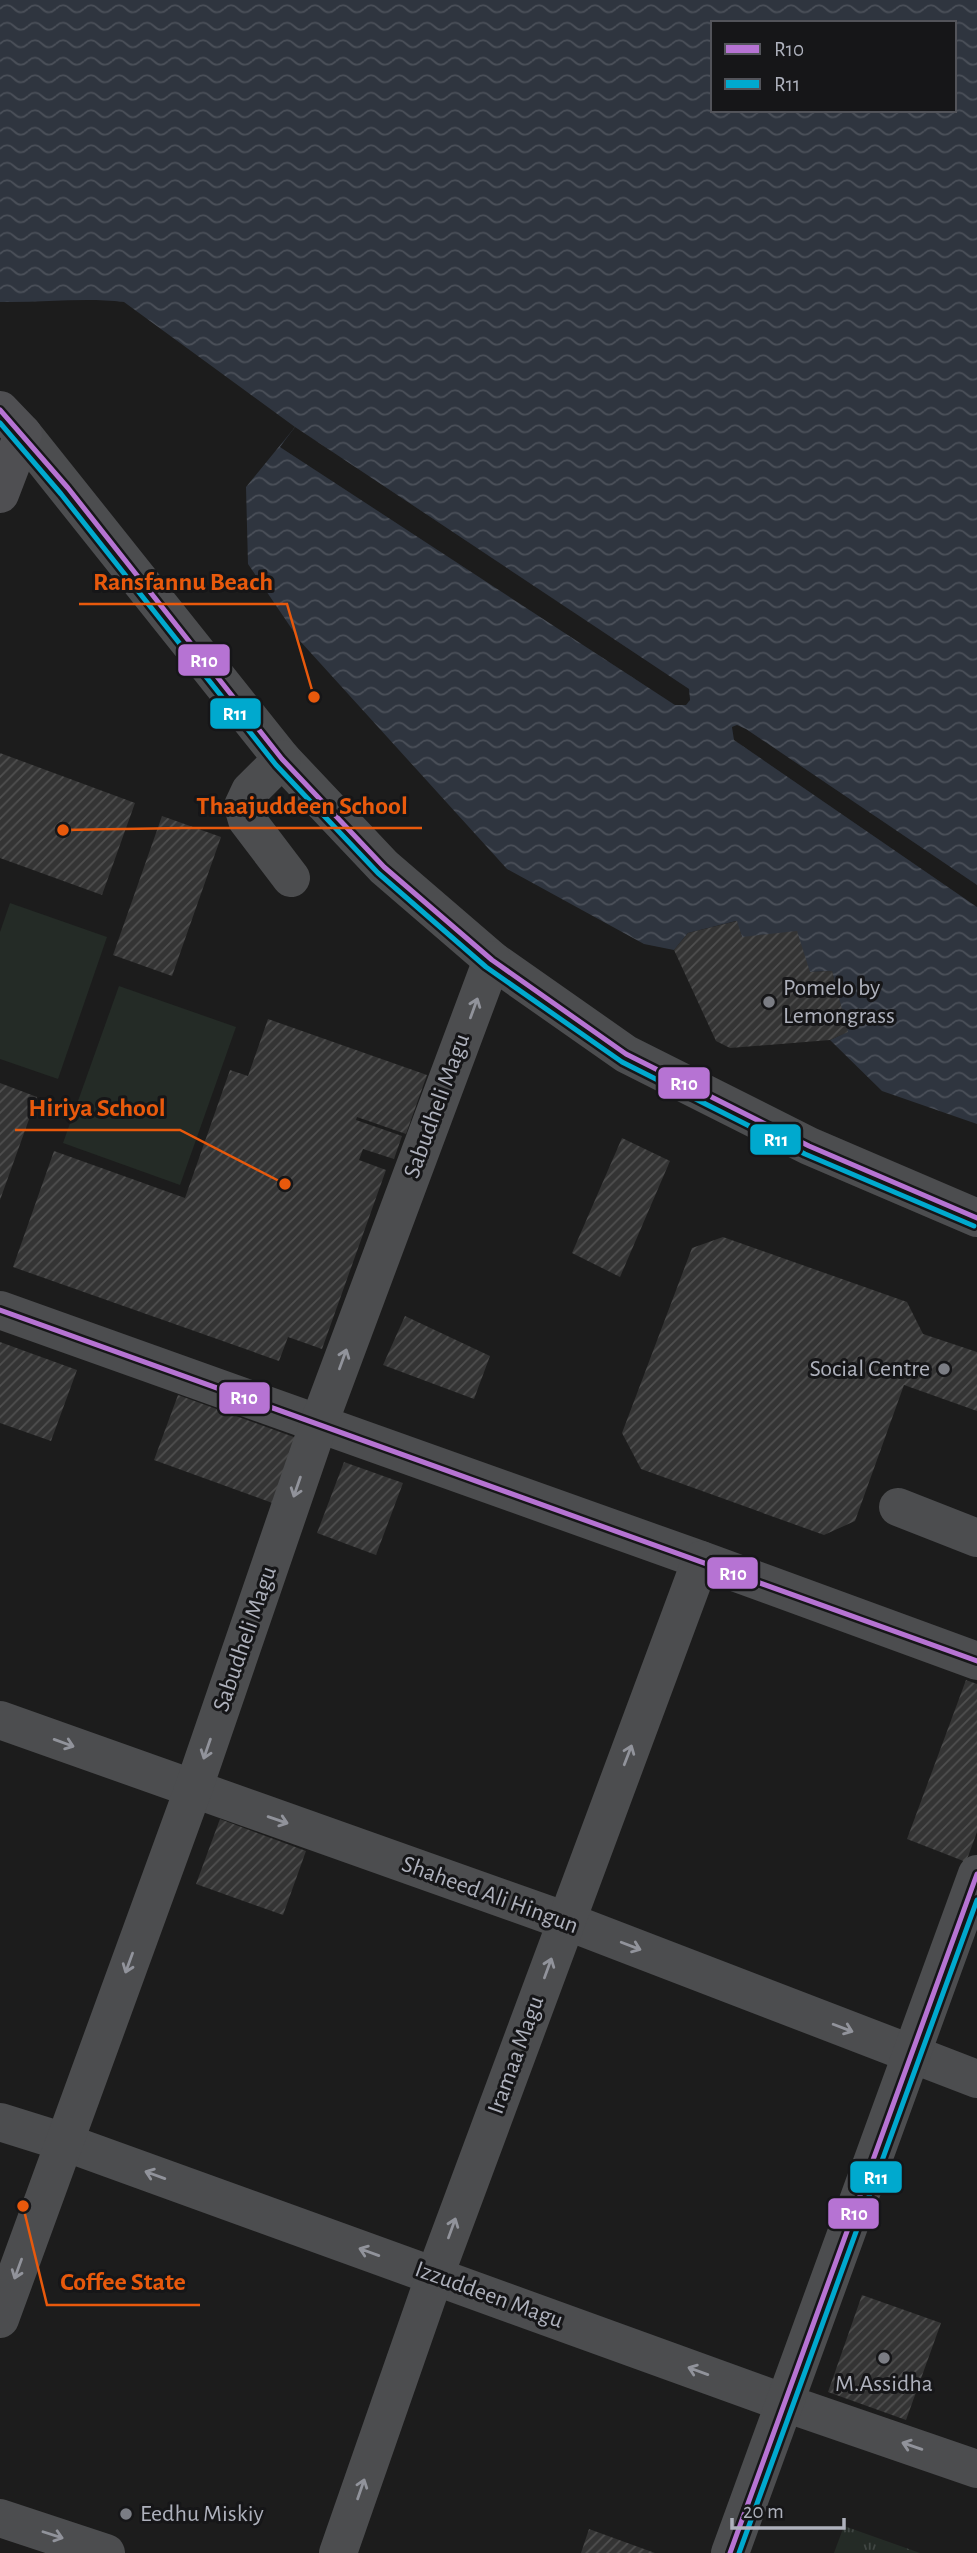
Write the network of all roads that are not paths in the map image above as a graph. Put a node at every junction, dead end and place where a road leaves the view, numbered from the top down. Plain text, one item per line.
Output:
1 (11, 422) edge
2 (0, 494) edge
3 (282, 759) junction
4 (291, 878) dead end
5 (492, 960) junction
6 (977, 1218) edge
7 (0, 1310) edge
8 (319, 1423) junction
9 (898, 1507) dead end
10 (977, 1538) edge
11 (701, 1560) junction
12 (977, 1661) edge
13 (0, 1720) edge
14 (193, 1790) junction
15 (977, 1874) edge
16 (566, 1921) junction
17 (911, 2055) junction
18 (977, 2079) edge
19 (0, 2122) edge
20 (64, 2143) junction
21 (435, 2275) junction
22 (0, 2319) edge
23 (785, 2403) junction
24 (977, 2469) edge
25 (0, 2518) edge
26 (106, 2553) edge
27 (338, 2553) edge
28 (730, 2553) edge

1 - 2 main road
1 - 3 street
3 - 4 street
3 - 5 street
5 - 6 street
8 -> 5 street, Sabudheli Magu
7 - 8 street
8 - 11 street
8 -> 14 street, Sabudheli Magu
9 - 10 street
11 - 12 street
16 -> 11 street, Iramaa Magu
13 -> 14 street, Shaheed Ali Hingun
14 -> 16 street, Shaheed Ali Hingun
14 -> 20 street, Sabudheli Magu
15 - 17 street
16 -> 17 street, Shaheed Ali Hingun
21 -> 16 street, Iramaa Magu
17 - 18 street, Shaheed Ali Hingun
17 - 23 street
19 - 20 street, Izzuddeen Magu
21 -> 20 street, Izzuddeen Magu
20 -> 22 street, Sabudheli Magu
23 -> 21 street, Izzuddeen Magu
27 -> 21 street, Iramaa Magu
24 -> 23 street, Izzuddeen Magu
23 - 28 street
25 -> 26 street

